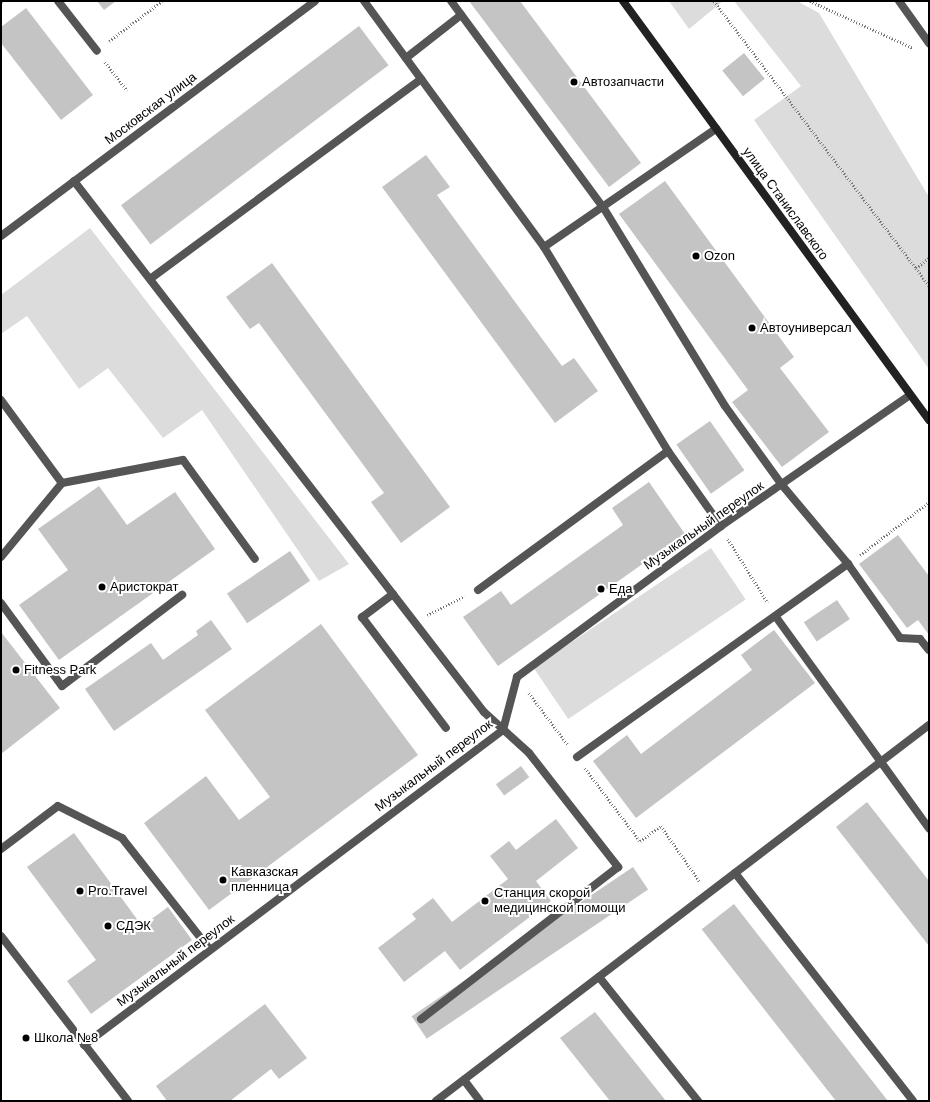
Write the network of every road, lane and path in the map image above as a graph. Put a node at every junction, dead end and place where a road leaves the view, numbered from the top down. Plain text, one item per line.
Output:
1 (58, 1) edge
2 (162, 1) edge
3 (315, 1) edge
4 (364, 1) edge
5 (451, 1) edge
6 (623, 1) edge
7 (714, 1) edge
8 (810, 1) edge
9 (899, 1) edge
10 (461, 15) junction
11 (929, 43) edge
12 (915, 49) dead end
13 (97, 51) junction
14 (406, 58) junction
15 (421, 79) junction
16 (127, 90) dead end
17 (716, 129) junction
18 (74, 181) junction
19 (603, 207) junction
20 (1, 236) edge
21 (544, 247) junction
22 (929, 258) edge
23 (916, 268) junction
24 (150, 279) junction
25 (929, 286) edge
26 (910, 395) junction
27 (1, 400) edge
28 (929, 420) edge
29 (668, 451) junction
30 (62, 483) junction
31 (782, 486) junction
32 (929, 502) edge
33 (721, 526) junction
34 (1, 557) edge
35 (255, 559) dead end
36 (848, 564) junction
37 (478, 590) joint
38 (393, 594) junction
39 (182, 595) dead end
40 (1, 603) edge
41 (776, 617) junction
42 (414, 621) junction
43 (929, 650) edge
44 (929, 725) edge
45 (446, 728) dead end
46 (503, 730) junction
47 (577, 757) dead end
48 (879, 761) junction
49 (929, 828) edge
50 (640, 841) dead end
51 (1, 849) edge
52 (735, 873) junction
53 (708, 894) junction
54 (1, 936) edge
55 (210, 950) junction
56 (599, 976) junction
57 (421, 1019) dead end
58 (84, 1045) junction
59 (464, 1080) junction
60 (128, 1101) edge
61 (436, 1101) edge
62 (480, 1101) edge
63 (698, 1101) edge
64 (913, 1101) edge

1 - 13 street
2 - 13 path
3 - 18 street, Московская улица
4 - 14 street
5 - 10 street
6 - 17 main road, улица Станиславского
7 - 23 path
8 - 12 path
9 - 11 street
10 - 14 street
10 - 19 street
13 - 16 path
14 - 15 street
15 - 21 street
15 - 24 street
17 - 19 street
17 - 26 main road, улица Станиславского
18 - 20 street, Московская улица
18 - 24 street
19 - 21 street
19 - 31 street
21 - 29 street
22 - 23 path
23 - 25 path
24 - 38 street
26 - 28 main road, улица Станиславского
26 - 31 street, Музыкальный переулок
27 - 30 street
29 - 33 street
29 - 37 street
30 - 34 street
30 - 35 street
31 - 33 street, Музыкальный переулок
31 - 36 street
32 - 36 path
33 - 41 path
33 - 46 street, Музыкальный переулок
36 - 41 street
36 - 43 street
37 - 42 path
38 - 42 street
38 - 45 street
39 - 40 street
41 - 47 street
41 - 48 street
42 - 46 street
44 - 48 street
46 - 55 street, Музыкальный переулок
46 - 57 street
48 - 49 street
48 - 52 street
50 - 53 path
51 - 55 street
52 - 53 street
52 - 64 street
53 - 56 street
54 - 58 street
55 - 58 street, Музыкальный переулок
56 - 59 street
56 - 63 street
58 - 60 street
59 - 61 street
59 - 62 street

